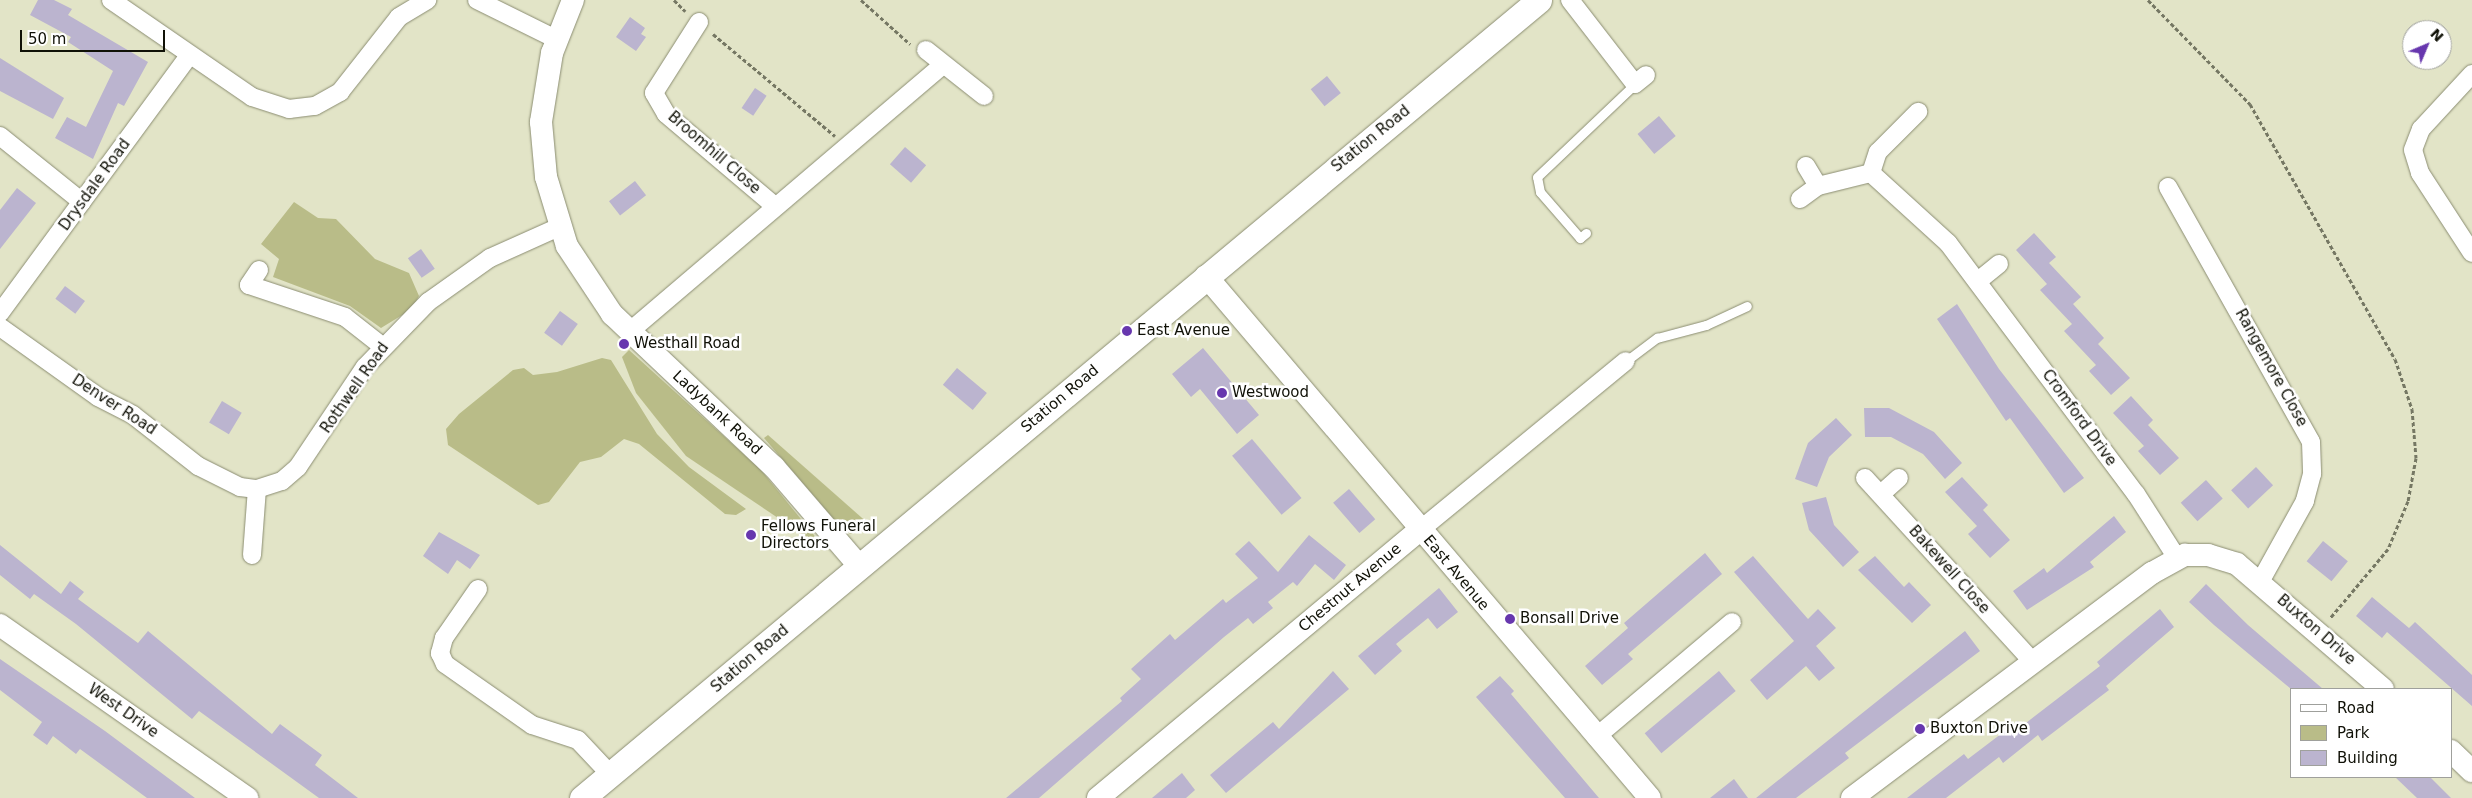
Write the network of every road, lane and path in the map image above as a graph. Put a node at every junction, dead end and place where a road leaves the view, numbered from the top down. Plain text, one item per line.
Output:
1 (111, 0) edge
2 (477, 0) edge
3 (573, 0) edge
4 (674, 0) edge
5 (861, 0) edge
6 (1570, 0) edge
7 (2148, 0) edge
8 (424, 1) edge
9 (1530, 3) edge
10 (699, 22) junction
11 (556, 39) junction
12 (926, 50) joint
13 (189, 56) junction
14 (943, 65) junction
15 (2472, 74) edge
16 (1641, 79) joint
17 (984, 96) dead end
18 (1918, 112) dead end
19 (0, 136) edge
20 (849, 147) junction
21 (1806, 166) dead end
22 (1871, 173) junction
23 (1818, 186) junction
24 (2168, 188) dead end
25 (1800, 199) dead end
26 (82, 202) junction
27 (775, 206) junction
28 (559, 228) junction
29 (1586, 233) dead end
30 (2472, 253) edge
31 (1999, 264) dead end
32 (259, 270) dead end
33 (1206, 276) junction
34 (1978, 281) junction
35 (1747, 306) dead end
36 (0, 313) edge
37 (0, 326) edge
38 (629, 332) junction
39 (382, 346) junction
40 (1626, 361) joint
41 (1866, 478) dead end
42 (1899, 478) dead end
43 (257, 489) junction
44 (1881, 494) junction
45 (1420, 530) junction
46 (252, 555) dead end
47 (2177, 558) junction
48 (860, 567) junction
49 (2260, 582) junction
50 (478, 589) dead end
51 (1732, 622) dead end
52 (0, 625) edge
53 (2318, 632) junction
54 (2033, 662) junction
55 (2381, 688) edge
56 (1596, 737) junction
57 (2452, 752) edge
58 (2472, 771) edge
59 (610, 774) junction
60 (247, 798) edge
61 (582, 798) edge
62 (1098, 798) edge
63 (1650, 798) edge
64 (1852, 798) edge

1 - 13 street
2 - 11 street
3 - 11 street, Ladybank Road
4 - 10 path
5 - 12 path
6 - 16 street
7 - 53 path
8 - 13 street
9 - 33 main road, Station Road
10 - 20 path
10 - 27 street, Broomhill Close
11 - 28 street, Ladybank Road
12 - 14 street
13 - 26 street, Drysdale Road
14 - 17 street
14 - 20 street
15 - 30 street
16 - 29 lane
18 - 22 street
19 - 26 street
20 - 27 street
21 - 23 street
22 - 23 street
22 - 34 street, Cromford Drive
23 - 25 street
24 - 49 street, Rangemore Close
26 - 36 street, Drysdale Road
27 - 38 street
28 - 38 street, Ladybank Road
28 - 39 street, Rothwell Road
31 - 34 street
32 - 39 street
33 - 45 street, East Avenue
33 - 48 main road, Station Road
34 - 47 street, Cromford Drive
35 - 40 lane
37 - 43 street, Denver Road
38 - 48 street, Ladybank Road
39 - 43 street, Rothwell Road
40 - 45 street, Chestnut Avenue
41 - 44 street, Bakewell Close
42 - 44 street
43 - 46 street
44 - 54 street, Bakewell Close
45 - 56 street, East Avenue
45 - 62 street, Chestnut Avenue
47 - 49 street, Buxton Drive
47 - 54 street, Buxton Drive
48 - 59 main road, Station Road
49 - 53 street, Buxton Drive
50 - 59 street
51 - 56 street
52 - 60 street, West Drive
53 - 55 street, Buxton Drive
54 - 64 street, Buxton Drive
56 - 63 street, East Avenue
57 - 58 street
59 - 61 main road, Station Road

